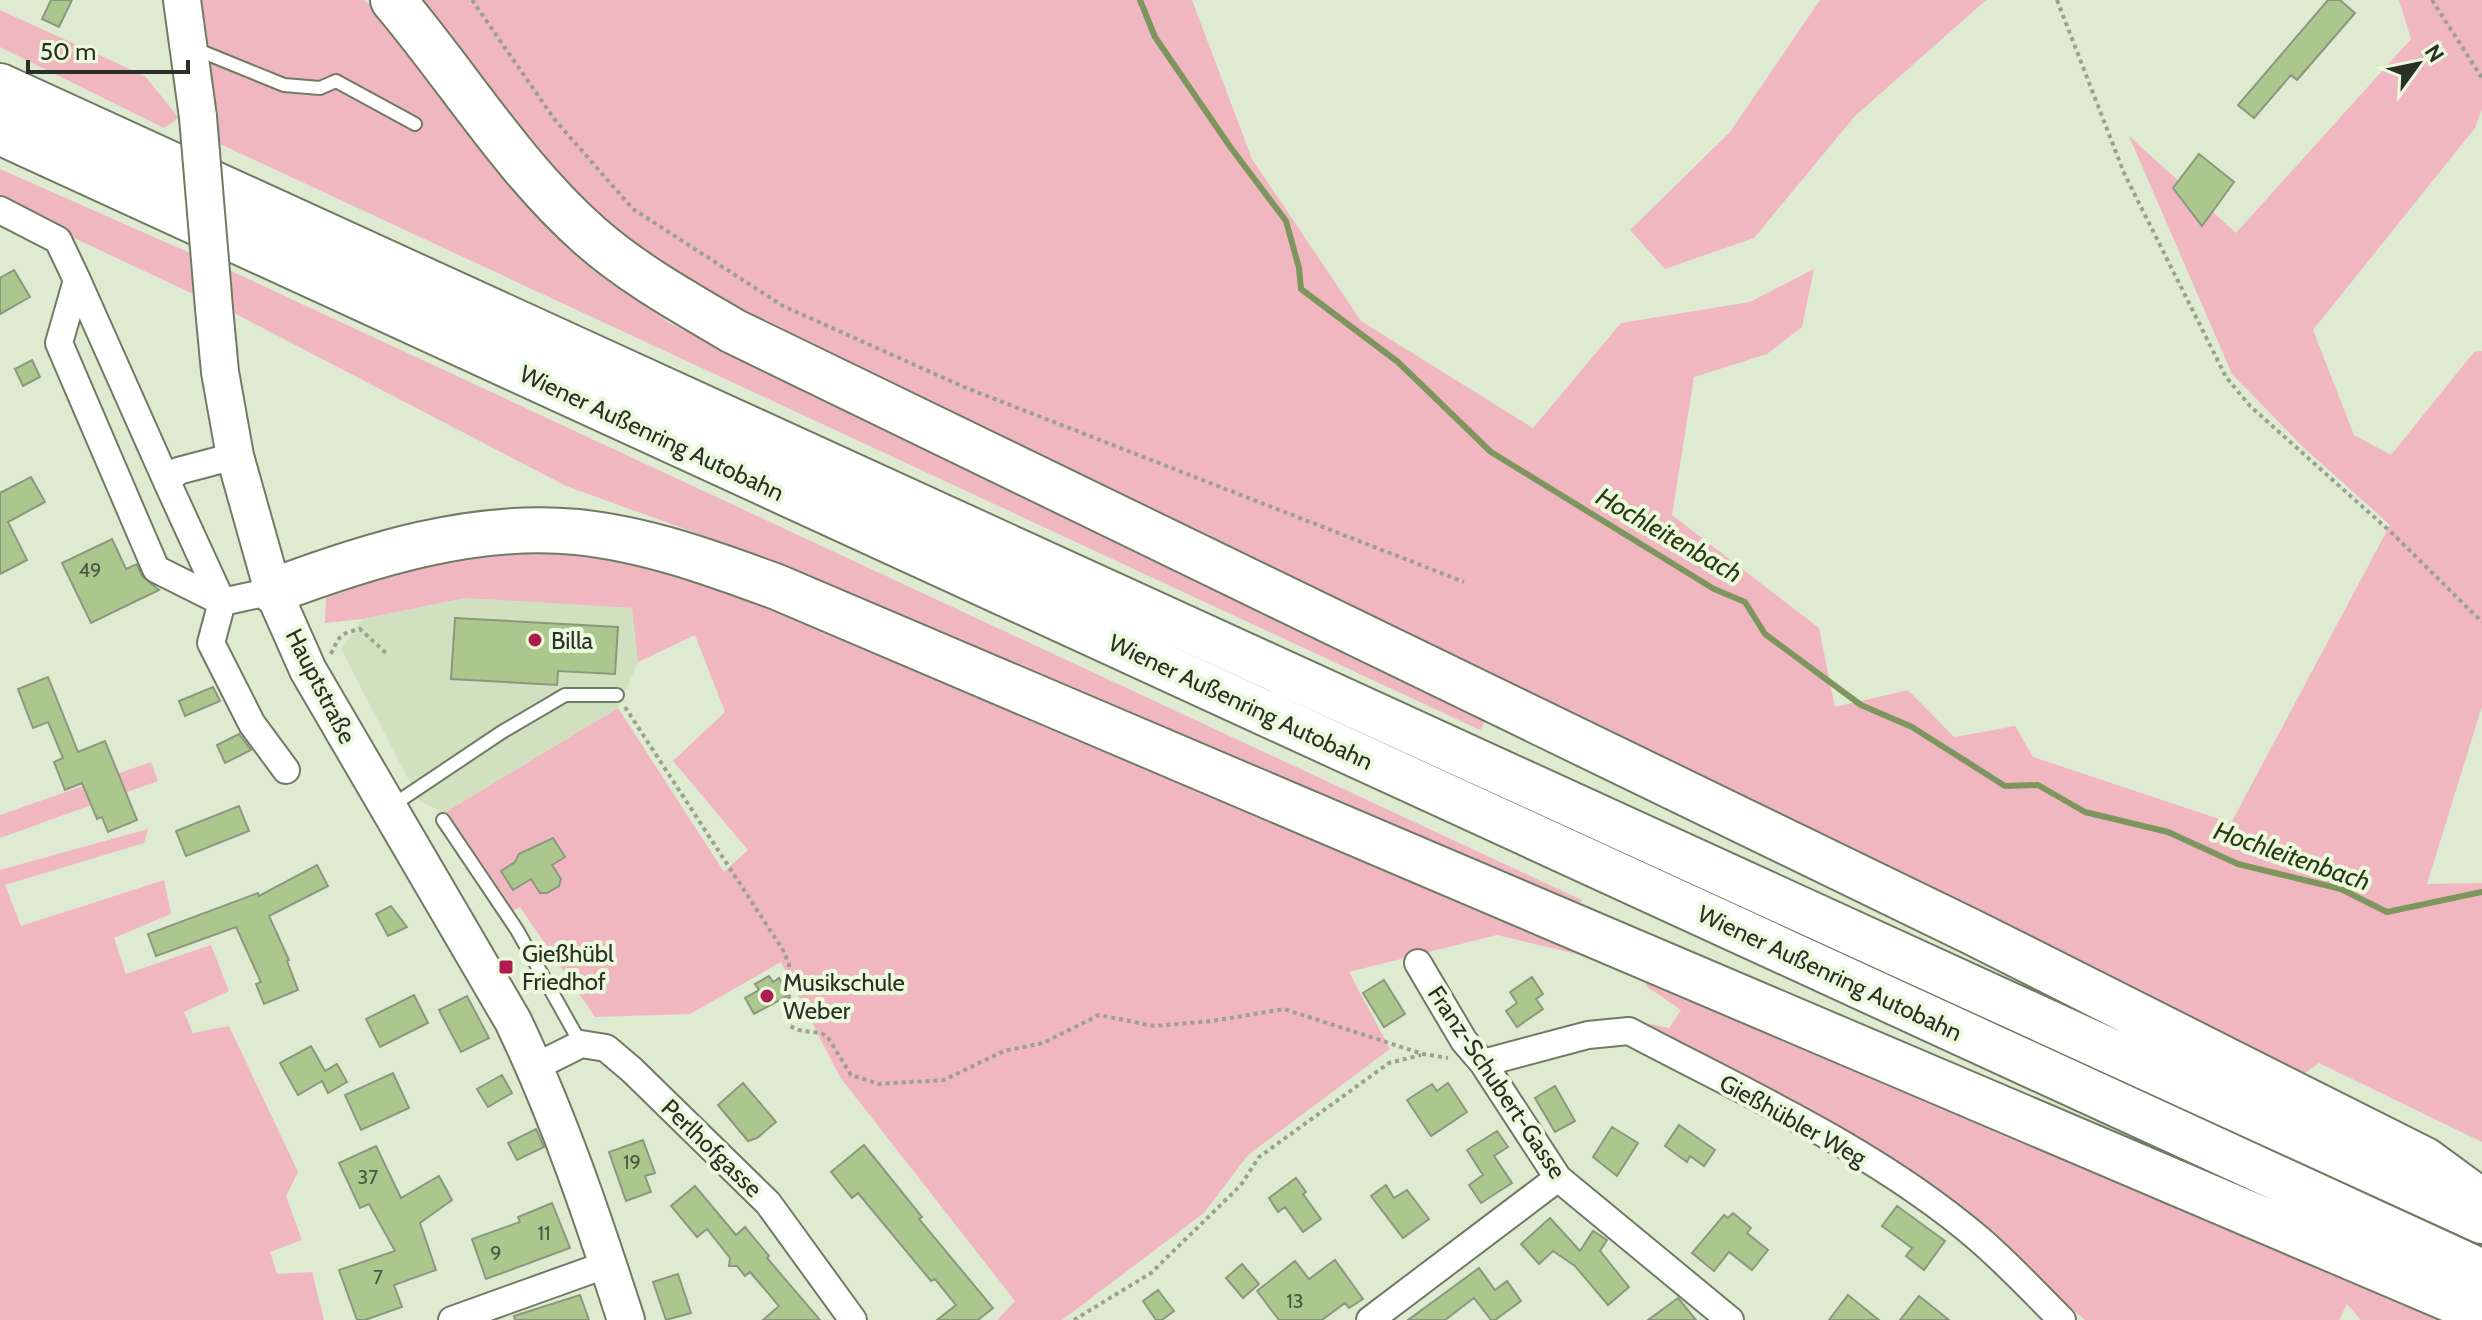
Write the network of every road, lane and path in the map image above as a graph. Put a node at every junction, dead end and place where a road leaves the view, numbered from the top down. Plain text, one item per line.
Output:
1 (182, 0) edge
2 (393, 0) edge
3 (472, 0) edge
4 (2057, 0) edge
5 (2432, 0) edge
6 (190, 46) junction
7 (2482, 78) edge
8 (0, 86) edge
9 (415, 124) dead end
10 (0, 132) edge
11 (0, 210) edge
12 (77, 280) junction
13 (235, 456) junction
14 (167, 482) junction
15 (1464, 582) dead end
16 (273, 591) junction
17 (222, 602) junction
18 (2482, 622) edge
19 (386, 653) dead end
20 (308, 670) junction
21 (617, 695) joint
22 (286, 770) dead end
23 (387, 809) junction
24 (443, 820) dead end
25 (1418, 963) dead end
26 (581, 1044) junction
27 (1483, 1063) junction
28 (535, 1067) junction
29 (1558, 1178) junction
30 (2482, 1201) edge
31 (2482, 1221) edge
32 (608, 1264) junction
33 (2482, 1272) edge
34 (2482, 1313) edge
35 (452, 1320) edge
36 (626, 1320) edge
37 (853, 1320) edge
38 (1074, 1320) edge
39 (1370, 1320) edge
40 (1730, 1320) edge
41 (2062, 1320) edge

1 - 6 main road, Hauptstraße
2 - 30 highway
3 - 15 path
4 - 18 path
5 - 7 path
6 - 9 lane
6 - 13 main road, Hauptstraße, bridge
8 - 31 highway, Wiener Außenring Autobahn
10 - 33 highway, Wiener Außenring Autobahn
11 - 12 street
12 - 14 street
12 - 17 street
13 - 14 street
13 - 16 main road, Hauptstraße
14 - 17 street
16 - 17 street
16 - 20 main road, Hauptstraße
16 - 34 highway
17 - 22 street
19 - 20 path
20 - 23 main road, Hauptstraße
21 - 23 lane
21 - 38 path
23 - 28 main road, Hauptstraße
24 - 26 lane
25 - 27 street, Franz-Schubert-Gasse
26 - 28 street
26 - 37 street, Perlhofgasse
27 - 29 street, Franz-Schubert-Gasse
27 - 41 street, Gießhübler Weg
28 - 32 main road, Hauptstraße
29 - 39 street
29 - 40 street, Franz-Schubert-Gasse
32 - 35 street
32 - 36 main road, Hauptstraße

